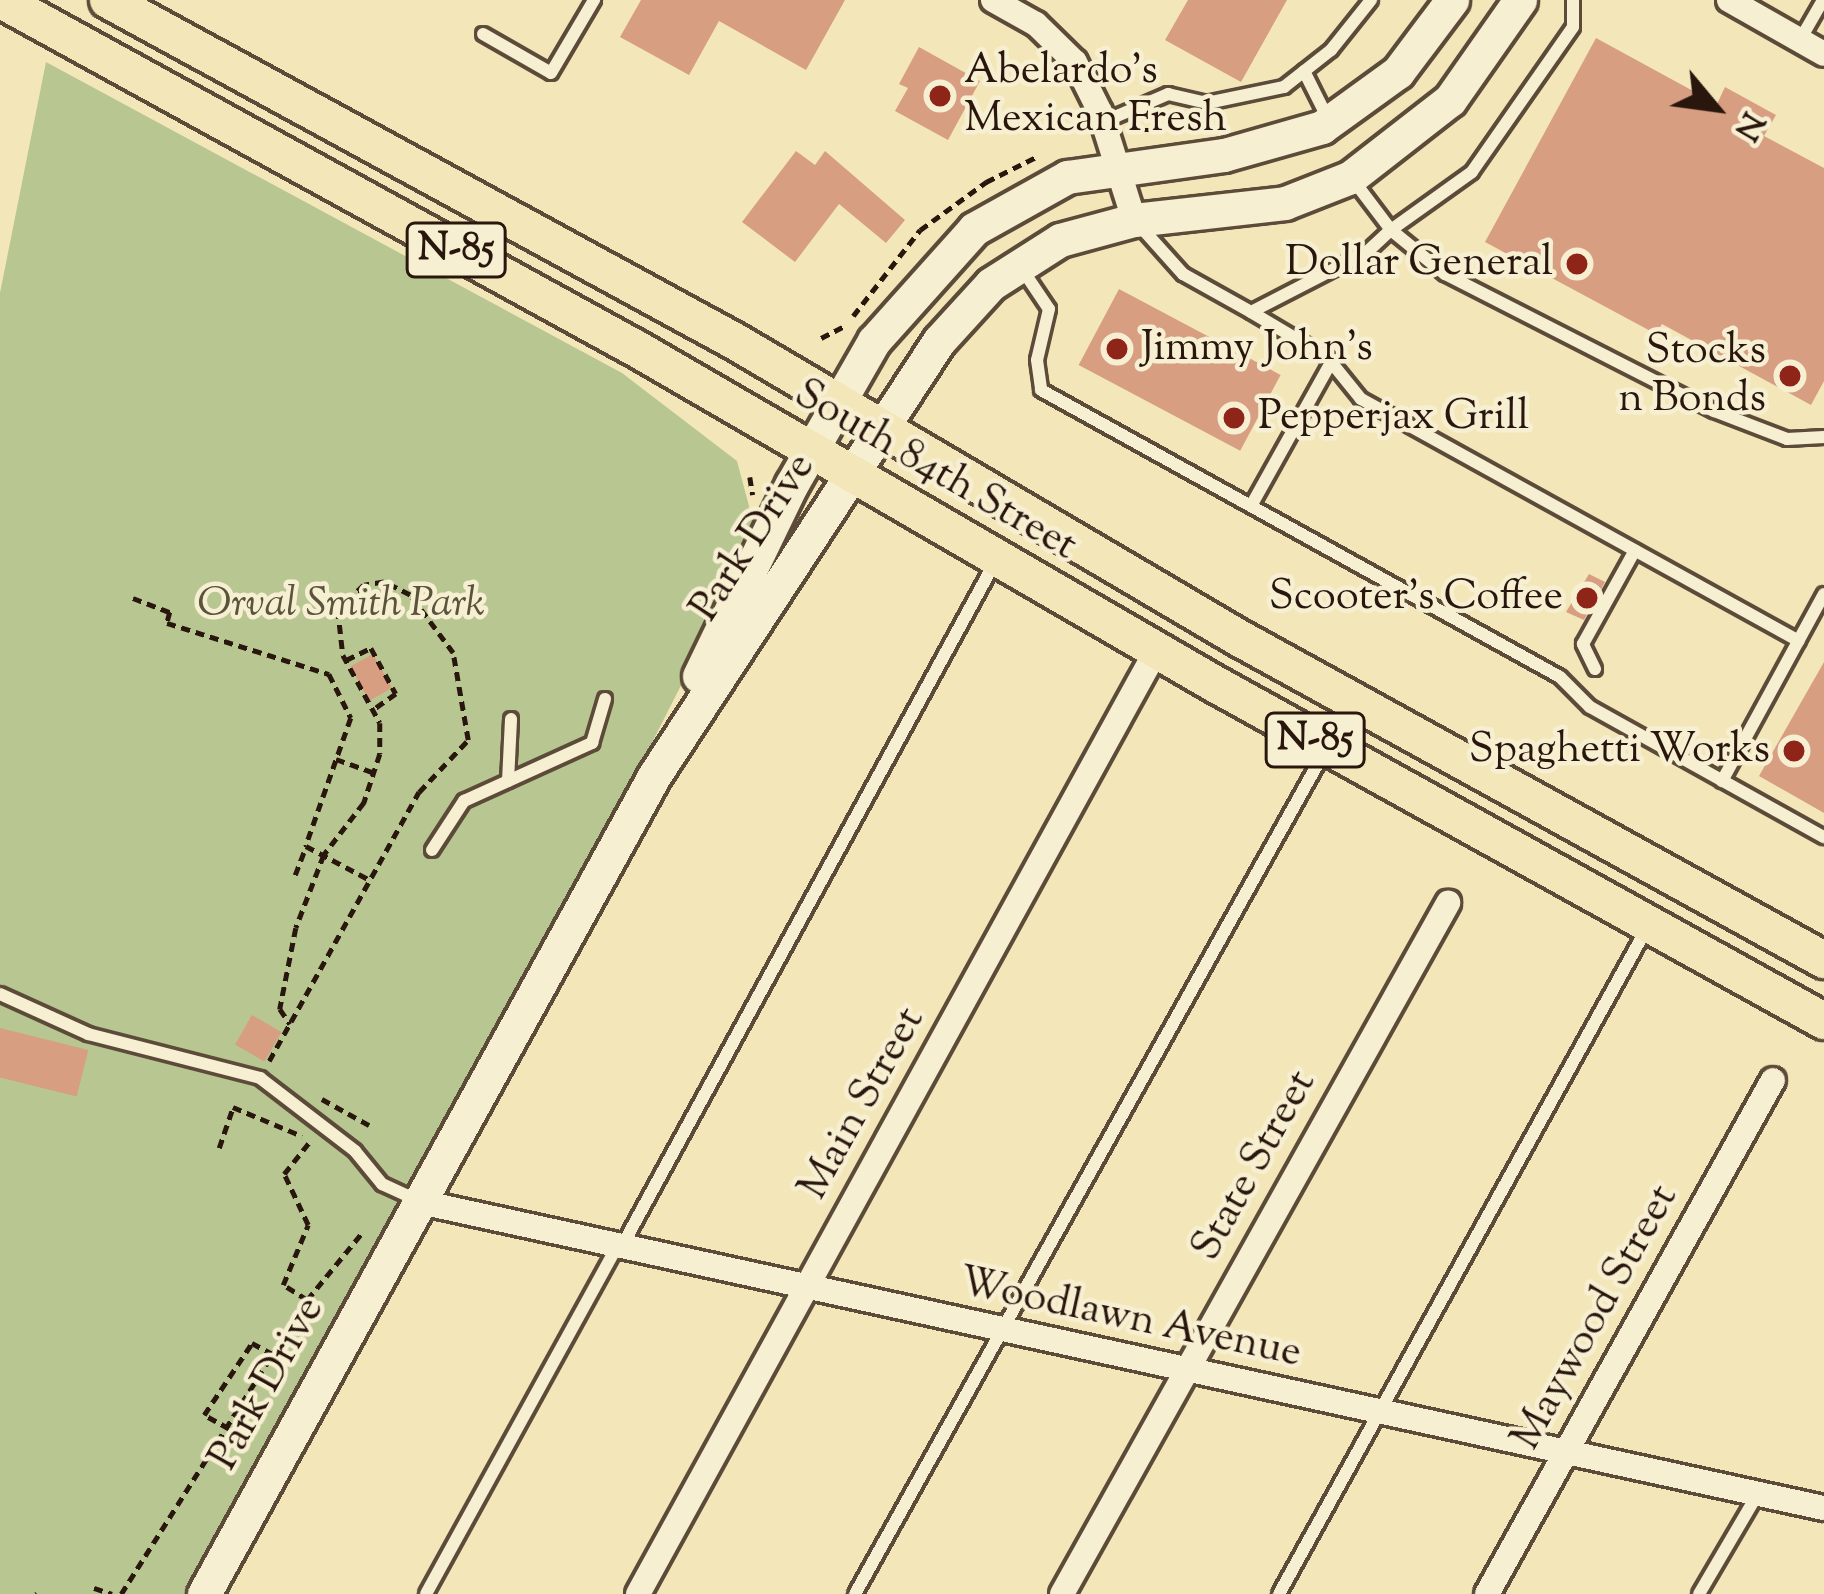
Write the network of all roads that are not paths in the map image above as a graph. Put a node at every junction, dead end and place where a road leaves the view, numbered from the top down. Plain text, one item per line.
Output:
1 (1, 0) edge
2 (594, 0) edge
3 (993, 0) edge
4 (1371, 0) edge
5 (1452, 0) edge
6 (1520, 0) edge
7 (1573, 0) edge
8 (1729, 0) edge
9 (1823, 0) edge
10 (116, 4) edge
11 (483, 34) dead end
12 (1800, 40) junction
13 (1824, 54) edge
14 (1304, 71) junction
15 (1103, 122) junction
16 (1330, 122) junction
17 (1120, 166) junction
18 (1351, 177) junction
19 (1134, 220) junction
20 (1391, 230) junction
21 (1017, 263) junction
22 (1251, 312) junction
23 (1331, 362) junction
24 (839, 401) junction
25 (880, 425) junction
26 (1824, 437) edge
27 (811, 451) junction
28 (850, 472) junction
29 (1251, 506) junction
30 (1635, 550) junction
31 (997, 557) junction
32 (1824, 594) edge
33 (1799, 640) junction
34 (1156, 651) junction
35 (1595, 669) dead end
36 (605, 699) dead end
37 (511, 719) dead end
38 (1327, 747) junction
39 (654, 776) junction
40 (508, 781) junction
41 (1722, 781) junction
42 (1824, 837) edge
43 (432, 850) dead end
44 (1448, 903) dead end
45 (1648, 925) junction
46 (1824, 960) edge
47 (0, 994) edge
48 (1824, 1021) edge
49 (1773, 1080) dead end
50 (420, 1202) junction
51 (618, 1249) junction
52 (805, 1289) junction
53 (1002, 1332) junction
54 (1184, 1370) junction
55 (1378, 1412) junction
56 (1566, 1452) junction
57 (1758, 1494) junction
58 (1824, 1508) edge
59 (204, 1594) edge
60 (426, 1594) edge
61 (638, 1594) edge
62 (855, 1594) edge
63 (1062, 1594) edge
64 (1279, 1594) edge
65 (1487, 1594) edge
66 (1700, 1594) edge

1 - 27 main road, South 84th Street / N-85
2 - 11 lane
3 - 15 street
4 - 14 lane
5 - 16 street, Park Drive
6 - 18 street, Park Drive
7 - 20 lane
8 - 12 street
9 - 12 lane
10 - 24 main road, South 84th Street / N-85
12 - 13 street
14 - 15 lane
14 - 16 lane
15 - 17 street
16 - 17 street, Park Drive
17 - 19 street
17 - 24 street, Park Drive
18 - 19 street, Park Drive
18 - 20 lane
19 - 21 street, Park Drive
19 - 22 lane
20 - 22 lane
20 - 26 lane
21 - 25 street, Park Drive
21 - 29 lane
22 - 23 lane
23 - 29 lane
23 - 30 lane
24 - 25 main road, South 84th Street / N-85
24 - 27 street, Park Drive
25 - 28 street, Park Drive
25 - 46 main road, South 84th Street / N-85
27 - 28 main road, South 84th Street / N-85
27 - 39 street, Park Drive
28 - 31 main road, South 84th Street / N-85
28 - 39 street, Park Drive
29 - 41 lane
30 - 33 lane
30 - 35 lane
31 - 34 main road, South 84th Street / N-85
31 - 51 lane
32 - 33 lane
33 - 41 lane
34 - 38 main road, South 84th Street / N-85
34 - 52 street, Main Street
36 - 40 lane
37 - 40 lane
38 - 45 main road, South 84th Street / N-85
38 - 53 lane
39 - 50 street, Park Drive
40 - 43 lane
41 - 42 lane
44 - 54 street, State Street
45 - 48 main road, South 84th Street / N-85
45 - 55 lane
47 - 50 lane
49 - 56 street, Maywood Street
50 - 51 street, Woodlawn Avenue
50 - 59 street, Park Drive
51 - 52 street, Woodlawn Avenue
51 - 60 lane
52 - 53 street, Woodlawn Avenue
52 - 61 street, Main Street
53 - 54 street, Woodlawn Avenue
53 - 62 lane
54 - 55 street, Woodlawn Avenue
54 - 63 street, State Street
55 - 56 street, Woodlawn Avenue
55 - 64 lane
56 - 57 street, Woodlawn Avenue
56 - 65 street, Maywood Street
57 - 58 street, Woodlawn Avenue
57 - 66 lane

